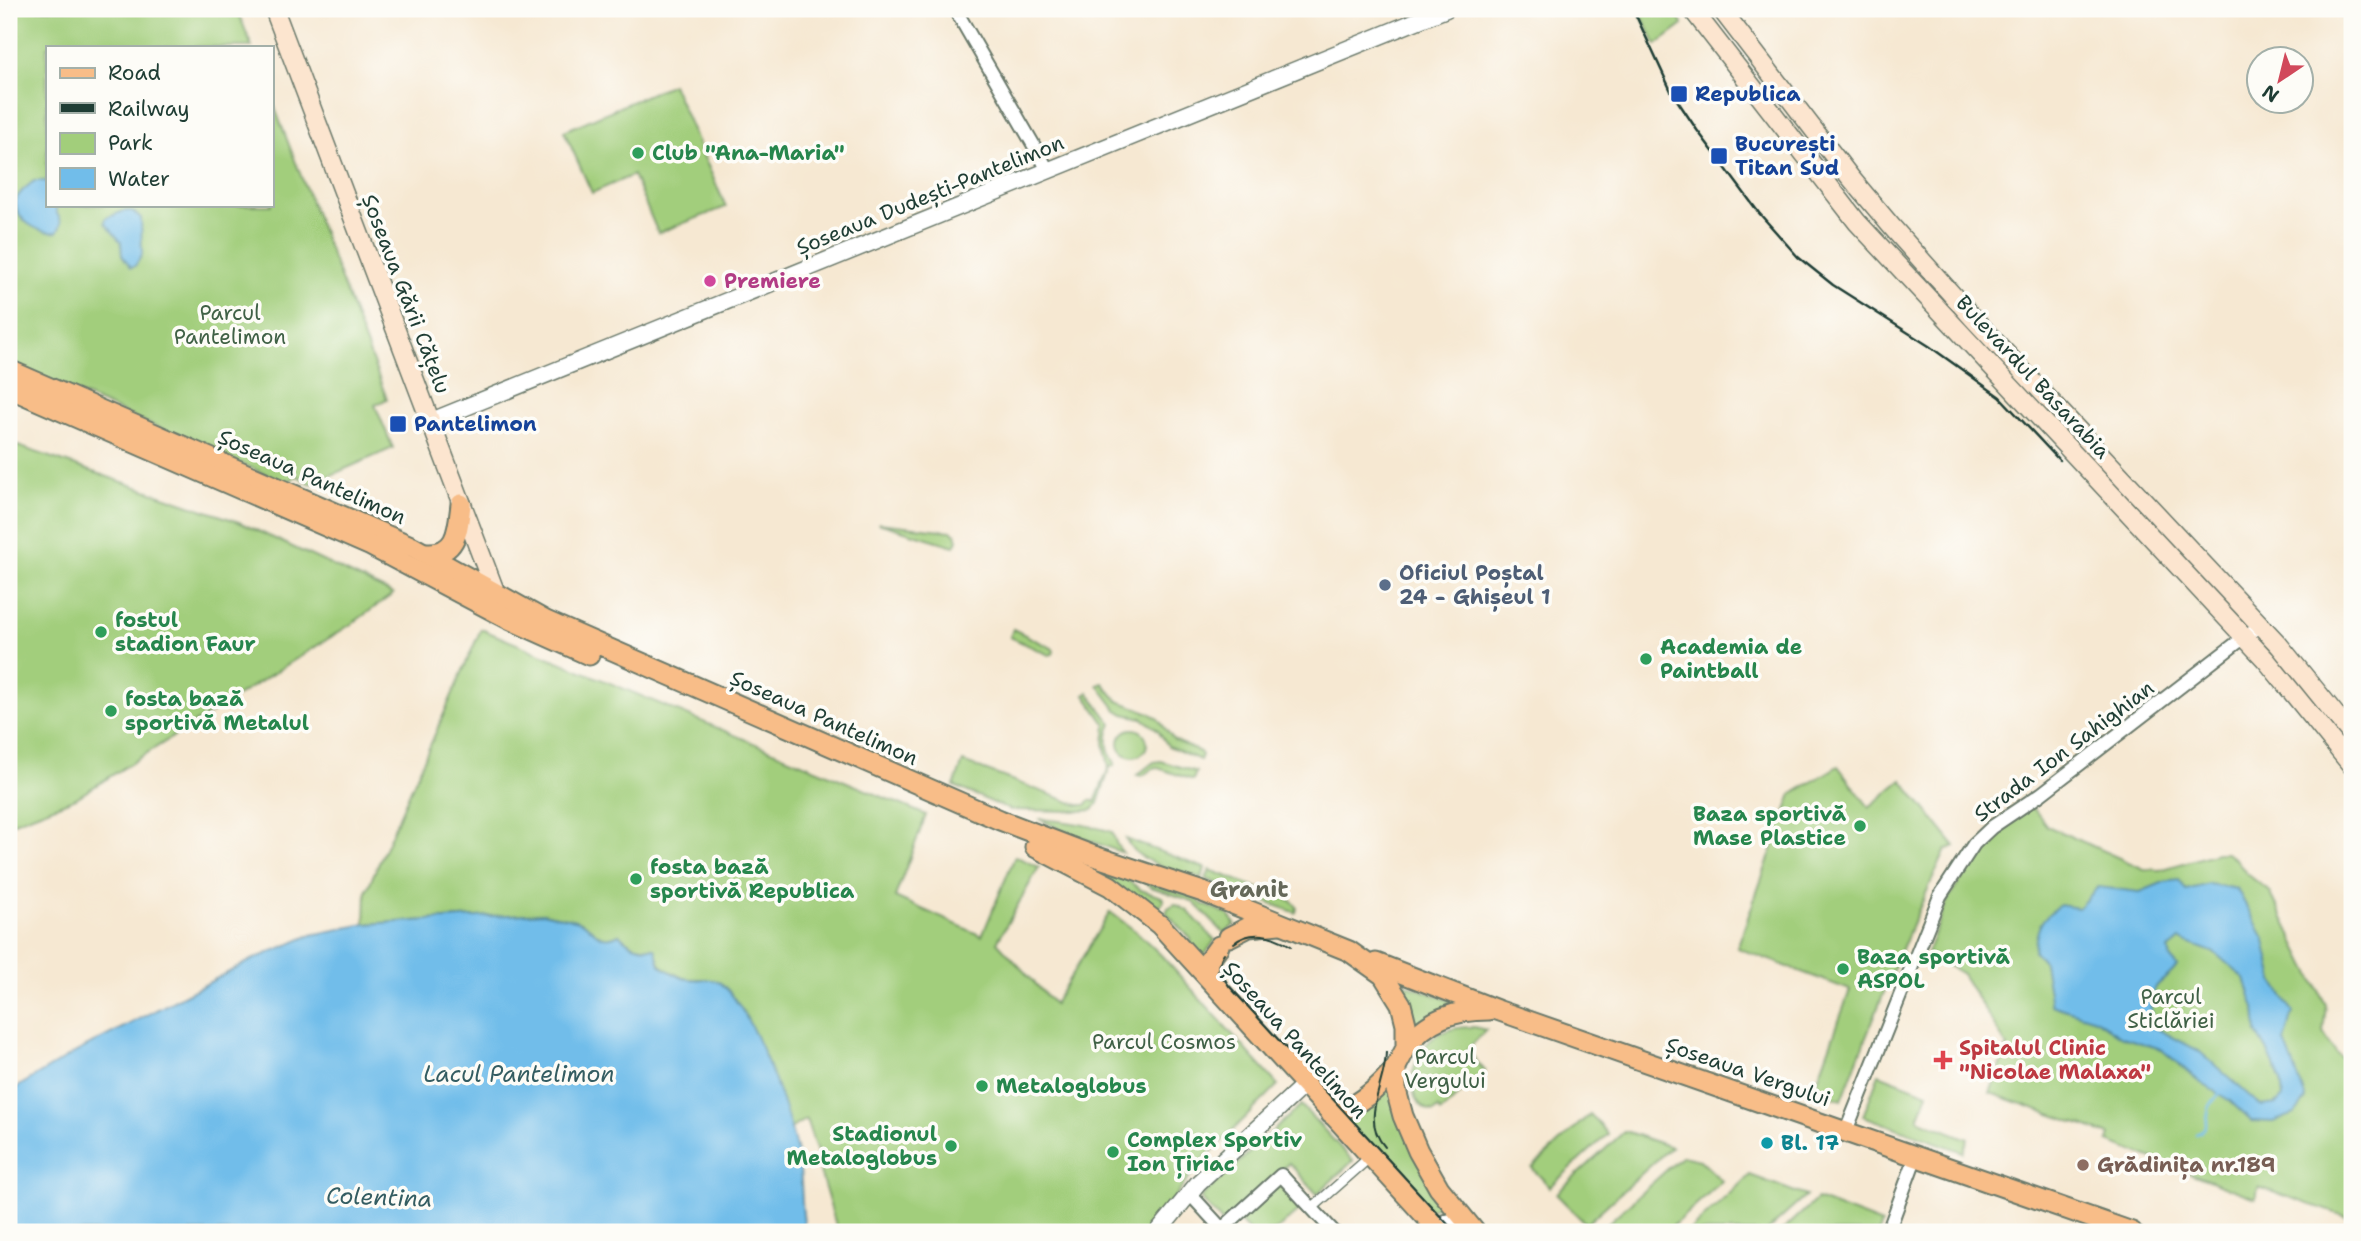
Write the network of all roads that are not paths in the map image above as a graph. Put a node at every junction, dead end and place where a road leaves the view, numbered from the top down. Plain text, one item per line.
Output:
1 (274, 9) edge
2 (955, 9) edge
3 (1446, 9) edge
4 (1692, 9) edge
5 (1721, 9) edge
6 (1048, 170) junction
7 (9, 370) edge
8 (9, 388) edge
9 (429, 422) junction
10 (461, 504) junction
11 (427, 553) junction
12 (496, 594) junction
13 (476, 601) junction
14 (509, 619) junction
15 (2260, 625) junction
16 (2245, 638) junction
17 (2352, 735) edge
18 (2352, 766) edge
19 (1287, 924) junction
20 (1349, 951) junction
21 (1207, 975) junction
22 (1497, 1010) junction
23 (1406, 1048) junction
24 (1396, 1067) junction
25 (1304, 1085) junction
26 (1331, 1114) junction
27 (1846, 1131) junction
28 (1916, 1156) junction
29 (1370, 1157) junction
30 (1189, 1193) junction
31 (1312, 1208) junction
32 (1470, 1226) edge
33 (1432, 1230) edge
34 (1158, 1232) edge
35 (1334, 1232) edge
36 (1888, 1232) edge
37 (2132, 1232) edge

1 - 9 main road, Șoseaua Gării Cățelu
2 - 6 street
3 - 6 street, Șoseaua Dudești-Pantelimon
4 - 16 main road, Bulevardul Basarabia
5 - 15 main road, Bulevardul Basarabia
6 - 9 street, Șoseaua Dudești-Pantelimon
7 - 11 main road, Șoseaua Pantelimon
8 - 13 main road, Șoseaua Pantelimon
9 - 10 main road, Șoseaua Gării Cățelu
10 - 11 main road
10 - 12 main road, Șoseaua Gării Cățelu
11 - 12 main road, Șoseaua Pantelimon
12 - 13 main road
12 - 14 main road, Șoseaua Gării Cățelu
12 - 19 main road, Șoseaua Pantelimon
13 - 14 main road, Șoseaua Pantelimon
14 - 21 main road, Șoseaua Pantelimon
15 - 16 street, Strada Ion Sahighian
15 - 17 main road, Bulevardul Basarabia
16 - 18 main road, Bulevardul Basarabia
16 - 27 street, Strada Ion Sahighian
19 - 20 main road, Șoseaua Pantelimon
19 - 21 main road
20 - 22 main road, Șoseaua Vergului
20 - 23 main road, Șoseaua Pantelimon
21 - 25 main road, Șoseaua Pantelimon
22 - 23 main road
22 - 27 main road, Șoseaua Vergului
23 - 24 main road
24 - 26 main road
24 - 32 main road, Șoseaua Pantelimon
25 - 26 main road, Șoseaua Pantelimon
25 - 30 street
26 - 29 main road, Șoseaua Pantelimon
27 - 28 main road, Șoseaua Vergului
28 - 36 street
28 - 37 main road, Șoseaua Vergului
29 - 31 street
29 - 33 main road, Șoseaua Pantelimon
30 - 31 street
30 - 34 street
31 - 35 street
32 - 33 street, Șoseaua Pantelimon

